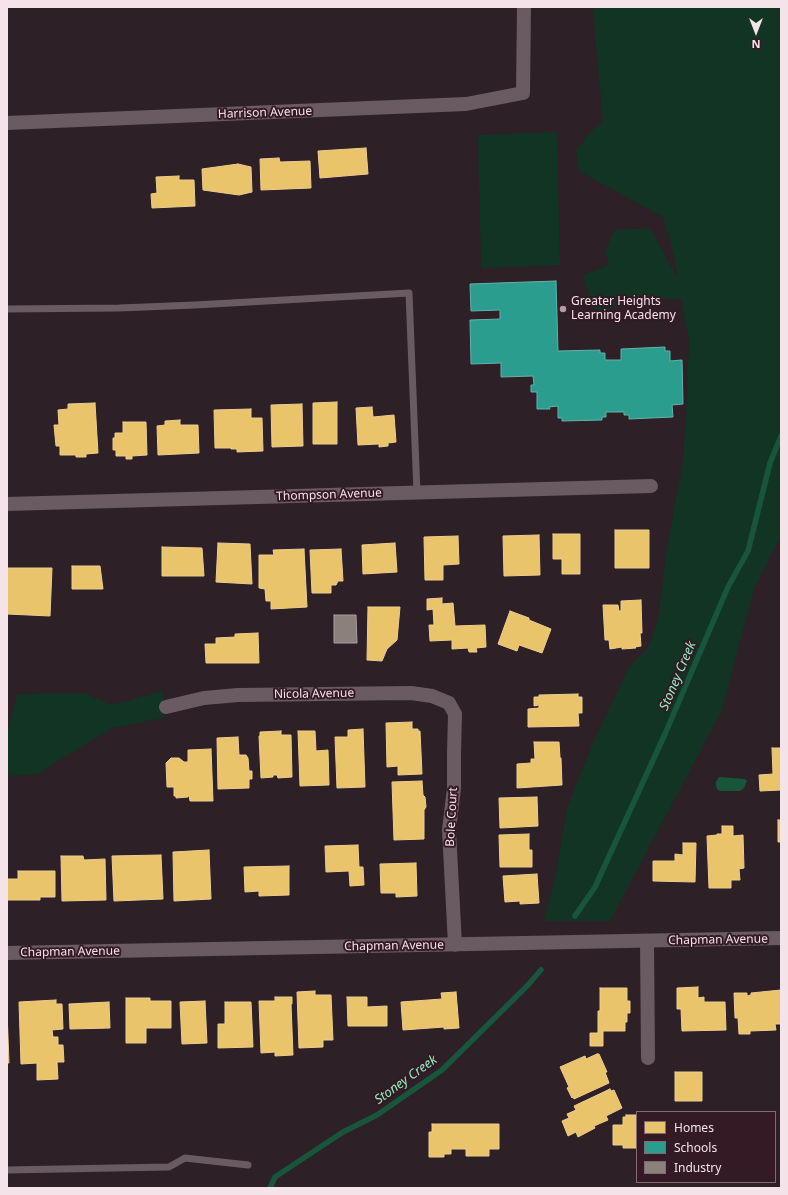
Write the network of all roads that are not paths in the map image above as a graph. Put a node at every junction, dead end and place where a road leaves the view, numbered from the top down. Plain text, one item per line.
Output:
1 (524, 7) edge
2 (7, 123) edge
3 (7, 309) edge
4 (651, 486) dead end
5 (417, 492) junction
6 (7, 504) edge
7 (166, 707) dead end
8 (455, 714) joint
9 (781, 938) edge
10 (647, 941) junction
11 (455, 945) junction
12 (7, 952) edge
13 (648, 1058) dead end
14 (248, 1165) dead end
15 (7, 1170) edge

1 - 2 street, Harrison Avenue
3 - 5 lane
4 - 5 street, Thompson Avenue
5 - 6 street, Thompson Avenue
7 - 8 street, Nicola Avenue
8 - 11 street, Bole Court
9 - 10 street, Chapman Avenue
10 - 11 street, Chapman Avenue
10 - 13 street
11 - 12 street, Chapman Avenue
14 - 15 lane

